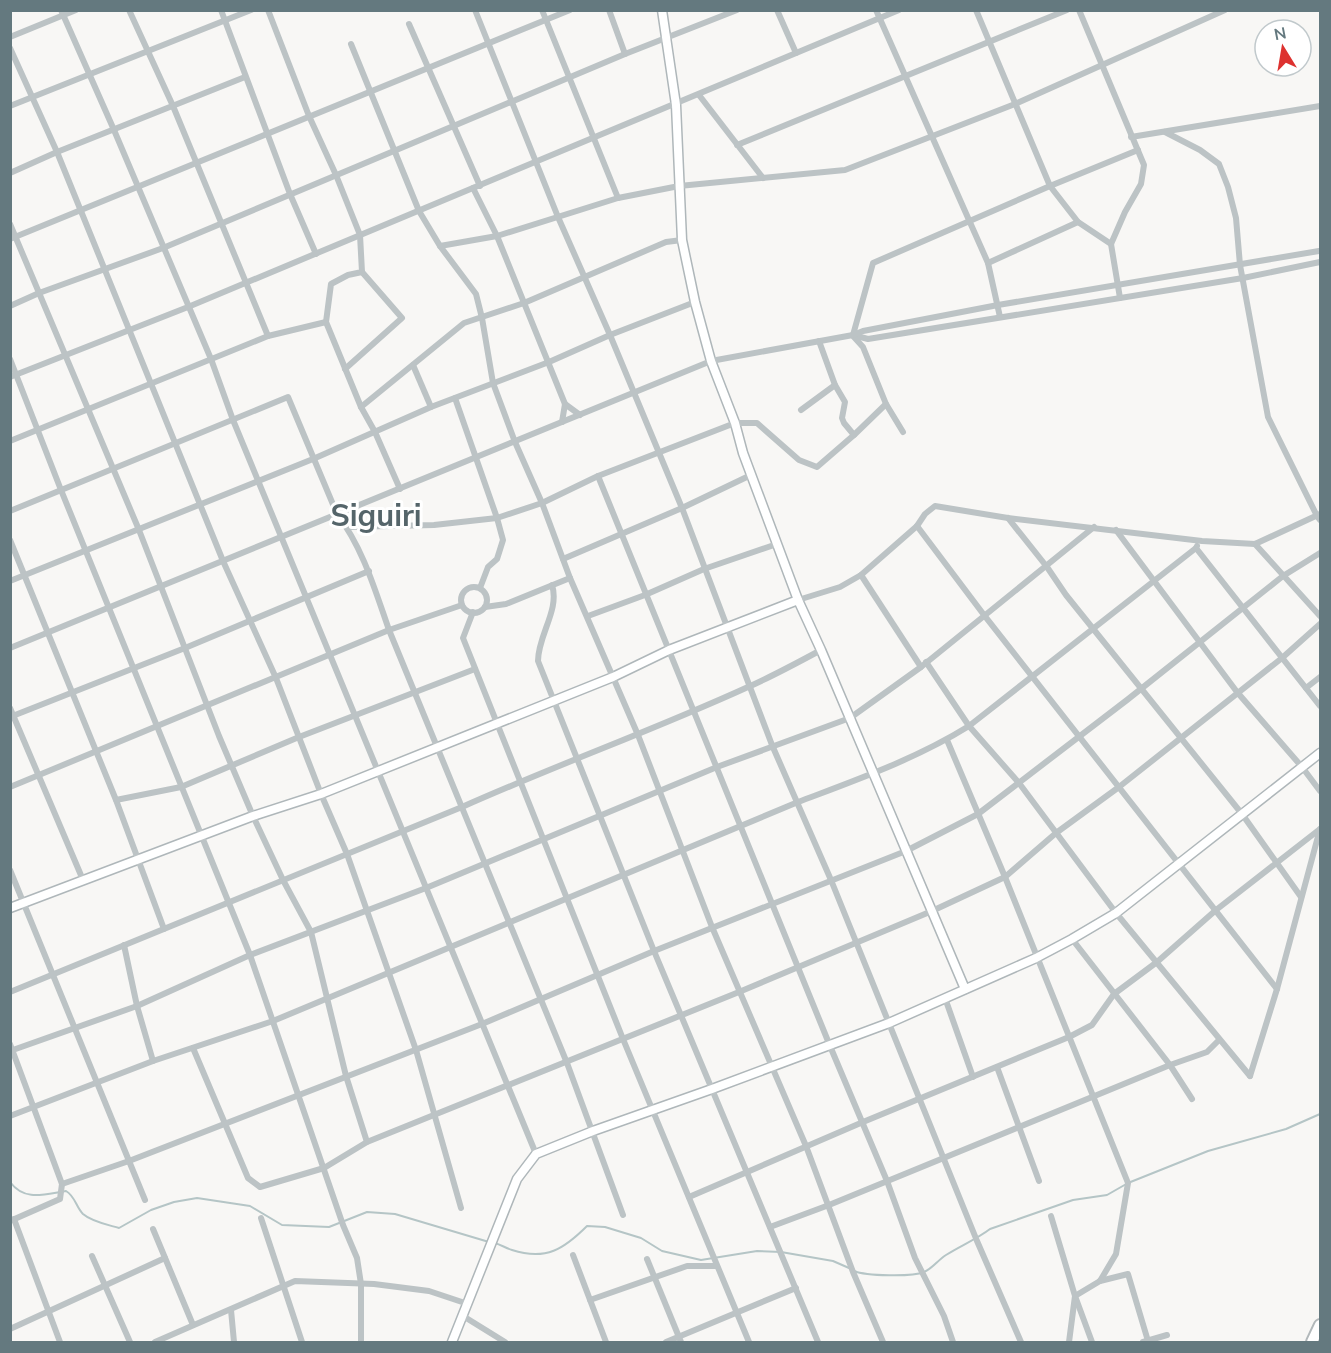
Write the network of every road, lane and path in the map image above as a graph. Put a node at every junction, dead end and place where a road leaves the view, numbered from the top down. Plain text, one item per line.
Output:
1 (76, 10) edge
2 (129, 10) edge
3 (221, 10) edge
4 (251, 10) edge
5 (268, 10) edge
6 (475, 10) edge
7 (542, 10) edge
8 (570, 10) edge
9 (609, 10) edge
10 (662, 10) edge
11 (737, 10) edge
12 (777, 10) edge
13 (876, 10) edge
14 (899, 10) edge
15 (976, 10) edge
16 (1067, 10) edge
17 (1079, 10) edge
18 (1225, 10) edge
19 (62, 13) edge
20 (879, 19) junction
21 (546, 20) junction
22 (225, 21) junction
23 (409, 24) dead end
24 (10, 37) edge
25 (666, 39) junction
26 (989, 42) junction
27 (488, 43) junction
28 (351, 45) dead end
29 (10, 48) edge
30 (147, 52) junction
31 (796, 53) junction
32 (626, 54) junction
33 (1102, 67) junction
34 (428, 68) junction
35 (89, 75) junction
36 (905, 76) junction
37 (245, 77) junction
38 (569, 78) junction
39 (370, 91) junction
40 (699, 95) junction
41 (33, 97) junction
42 (512, 101) junction
43 (1015, 104) junction
44 (676, 105) junction
45 (10, 106) edge
46 (173, 106) junction
47 (1320, 106) edge
48 (309, 116) junction
49 (452, 126) junction
50 (114, 130) junction
51 (1165, 132) junction
52 (268, 134) junction
53 (931, 137) junction
54 (1131, 137) junction
55 (593, 139) junction
56 (737, 145) junction
57 (1138, 150) junction
58 (57, 152) junction
59 (394, 152) junction
60 (535, 162) junction
61 (196, 163) junction
62 (10, 173) edge
63 (336, 175) junction
64 (763, 178) junction
65 (679, 186) junction
66 (1050, 186) junction
67 (476, 187) junction
68 (137, 188) junction
69 (290, 194) junction
70 (618, 198) junction
71 (82, 211) junction
72 (419, 211) junction
73 (558, 217) junction
74 (968, 221) junction
75 (220, 222) junction
76 (1078, 222) junction
77 (10, 224) edge
78 (360, 235) junction
79 (497, 236) junction
80 (13, 238) edge
81 (682, 240) junction
82 (1112, 244) junction
83 (440, 246) junction
84 (163, 248) junction
85 (1320, 250) edge
86 (316, 254) junction
87 (1320, 262) edge
88 (988, 263) junction
89 (1311, 263) junction
90 (1240, 265) junction
91 (106, 269) junction
92 (362, 272) junction
93 (585, 277) junction
94 (1243, 278) junction
95 (247, 282) junction
96 (1118, 285) junction
97 (39, 293) junction
98 (1120, 298) junction
99 (695, 302) junction
100 (524, 303) junction
101 (998, 305) junction
102 (10, 306) edge
103 (189, 307) junction
104 (1000, 317) junction
105 (482, 318) junction
106 (326, 322) junction
107 (131, 330) junction
108 (610, 335) junction
109 (853, 335) junction
110 (268, 336) junction
111 (819, 341) junction
112 (65, 355) junction
113 (10, 359) edge
114 (211, 359) junction
115 (711, 361) junction
116 (549, 362) junction
117 (412, 365) junction
118 (345, 369) junction
119 (14, 376) edge
120 (152, 383) junction
121 (494, 383) junction
122 (835, 385) junction
123 (634, 393) junction
124 (454, 398) junction
125 (565, 404) junction
126 (886, 404) junction
127 (361, 407) junction
128 (431, 407) junction
129 (88, 409) junction
130 (801, 410) dead end
131 (580, 415) junction
132 (232, 420) junction
133 (562, 422) junction
134 (735, 423) junction
135 (37, 430) junction
136 (375, 432) junction
137 (903, 432) dead end
138 (854, 435) junction
139 (10, 441) edge
140 (515, 441) junction
141 (175, 444) junction
142 (659, 453) junction
143 (476, 458) junction
144 (313, 459) junction
145 (113, 469) junction
146 (751, 475) junction
147 (597, 476) junction
148 (259, 481) junction
149 (400, 489) junction
150 (61, 490) junction
151 (542, 503) junction
152 (201, 504) junction
153 (682, 508) junction
154 (10, 511) edge
155 (337, 514) junction
156 (1319, 517) edge
157 (497, 518) junction
158 (1008, 518) junction
159 (917, 526) junction
160 (347, 527) junction
161 (1094, 527) junction
162 (139, 530) junction
163 (1115, 530) junction
164 (621, 535) junction
165 (281, 537) junction
166 (10, 540) edge
167 (1202, 541) junction
168 (777, 544) junction
169 (1255, 544) junction
170 (1196, 548) junction
171 (85, 550) junction
172 (1320, 553) edge
173 (563, 559) junction
174 (224, 561) junction
175 (1047, 567) junction
176 (704, 569) junction
177 (369, 571) junction
178 (25, 575) junction
179 (861, 575) junction
180 (1283, 576) junction
181 (570, 578) junction
182 (1153, 580) junction
183 (10, 581) edge
184 (552, 585) junction
185 (161, 586) junction
186 (480, 588) junction
187 (645, 595) junction
188 (306, 598) junction
189 (798, 600) junction
190 (462, 605) junction
191 (484, 607) junction
192 (1244, 607) junction
193 (108, 608) junction
194 (473, 612) junction
195 (984, 615) junction
196 (588, 616) junction
197 (1320, 616) edge
198 (251, 621) junction
199 (1320, 624) edge
200 (726, 627) junction
201 (1092, 628) junction
202 (389, 630) junction
203 (48, 633) junction
204 (1199, 641) junction
205 (10, 648) edge
206 (185, 648) junction
207 (669, 650) junction
208 (821, 650) junction
209 (331, 655) junction
210 (1282, 658) junction
211 (923, 665) junction
212 (132, 669) junction
213 (476, 669) junction
214 (1031, 676) junction
215 (613, 677) junction
216 (1320, 677) edge
217 (276, 678) junction
218 (750, 687) junction
219 (1306, 688) junction
220 (1141, 689) junction
221 (414, 692) junction
222 (1237, 692) junction
223 (73, 693) junction
224 (554, 700) junction
225 (207, 705) junction
226 (1320, 706) edge
227 (10, 708) edge
228 (694, 711) junction
229 (354, 715) junction
230 (12, 717) edge
231 (850, 718) junction
232 (497, 723) junction
233 (156, 726) junction
234 (969, 726) junction
235 (638, 735) junction
236 (299, 737) junction
237 (1080, 737) junction
238 (1180, 737) junction
239 (947, 740) junction
240 (772, 745) junction
241 (436, 746) junction
242 (96, 751) junction
243 (1320, 753) edge
244 (578, 759) junction
245 (231, 765) junction
246 (717, 767) junction
247 (1302, 767) junction
248 (377, 772) junction
249 (873, 773) junction
250 (40, 776) junction
251 (520, 781) junction
252 (1019, 783) junction
253 (10, 787) edge
254 (181, 787) junction
255 (1119, 787) junction
256 (659, 791) junction
257 (1320, 791) edge
258 (321, 794) junction
259 (116, 800) junction
260 (798, 802) junction
261 (462, 807) junction
262 (978, 814) junction
263 (1242, 814) junction
264 (601, 815) junction
265 (253, 816) junction
266 (741, 826) junction
267 (1320, 829) edge
268 (402, 832) junction
269 (1056, 833) junction
270 (200, 836) junction
271 (544, 838) junction
272 (682, 850) junction
273 (906, 850) junction
274 (347, 854) junction
275 (138, 859) junction
276 (485, 864) junction
277 (1178, 864) junction
278 (1278, 864) junction
279 (10, 870) edge
280 (624, 875) junction
281 (1005, 877) junction
282 (83, 880) junction
283 (283, 880) junction
284 (831, 880) junction
285 (426, 888) junction
286 (1301, 897) junction
287 (568, 898) junction
288 (773, 902) junction
289 (25, 903) junction
290 (227, 903) junction
291 (10, 908) edge
292 (932, 910) junction
293 (1216, 910) junction
294 (368, 912) junction
295 (1116, 913) junction
296 (510, 922) junction
297 (712, 927) junction
298 (164, 929) junction
299 (311, 932) junction
300 (1072, 939) junction
301 (857, 943) junction
302 (124, 945) junction
303 (451, 946) junction
304 (654, 951) junction
305 (250, 956) junction
306 (1036, 958) junction
307 (1158, 962) junction
308 (798, 967) junction
309 (389, 973) junction
310 (53, 975) junction
311 (598, 975) junction
312 (1277, 989) junction
313 (965, 990) junction
314 (10, 992) edge
315 (739, 992) junction
316 (1114, 994) junction
317 (328, 998) junction
318 (541, 998) junction
319 (945, 998) junction
320 (137, 1006) junction
321 (681, 1015) junction
322 (273, 1021) junction
323 (890, 1023) junction
324 (482, 1024) junction
325 (74, 1027) junction
326 (1069, 1037) junction
327 (623, 1039) junction
328 (1219, 1040) junction
329 (830, 1046) junction
330 (11, 1048) edge
331 (193, 1048) junction
332 (416, 1050) junction
333 (153, 1061) junction
334 (567, 1063) junction
335 (1170, 1065) junction
336 (997, 1066) junction
337 (771, 1068) junction
338 (346, 1076) junction
339 (973, 1077) junction
340 (97, 1083) junction
341 (508, 1086) junction
342 (712, 1089) junction
343 (298, 1095) junction
344 (1093, 1098) junction
345 (921, 1099) junction
346 (1192, 1099) dead end
347 (34, 1107) junction
348 (653, 1111) junction
349 (434, 1114) junction
350 (10, 1116) edge
351 (863, 1122) junction
352 (224, 1124) junction
353 (1020, 1127) junction
354 (593, 1131) junction
355 (367, 1142) junction
356 (806, 1146) junction
357 (536, 1154) junction
358 (945, 1158) junction
359 (129, 1161) junction
360 (324, 1168) junction
361 (746, 1173) junction
362 (887, 1181) junction
363 (1039, 1181) dead end
364 (61, 1185) junction
365 (689, 1197) junction
366 (145, 1200) dead end
367 (829, 1205) junction
368 (461, 1208) dead end
369 (622, 1215) dead end
370 (1051, 1216) dead end
371 (261, 1218) dead end
372 (12, 1220) edge
373 (770, 1227) junction
374 (153, 1229) dead end
375 (573, 1255) dead end
376 (92, 1256) dead end
377 (165, 1258) junction
378 (647, 1259) dead end
379 (715, 1261) junction
380 (653, 1278) junction
381 (1101, 1281) junction
382 (105, 1284) junction
383 (361, 1284) junction
384 (284, 1287) junction
385 (796, 1288) junction
386 (1075, 1296) junction
387 (590, 1300) junction
388 (468, 1304) junction
389 (231, 1310) junction
390 (48, 1311) junction
391 (736, 1312) junction
392 (463, 1316) junction
393 (1320, 1324) edge
394 (193, 1325) junction
395 (10, 1329) edge
396 (1167, 1335) dead end
397 (680, 1340) edge
398 (60, 1342) edge
399 (130, 1342) edge
400 (154, 1342) edge
401 (234, 1342) edge
402 (302, 1342) edge
403 (361, 1342) edge
404 (452, 1342) edge
405 (505, 1342) edge
406 (606, 1342) edge
407 (666, 1342) edge
408 (749, 1342) edge
409 (818, 1342) edge
410 (883, 1342) edge
411 (953, 1342) edge
412 (1022, 1342) edge
413 (1069, 1342) edge
414 (1092, 1342) edge
415 (1146, 1342) edge
416 (1312, 1342) edge

1 - 19 street
2 - 30 street
3 - 22 street
4 - 22 street
5 - 48 street
6 - 27 street
7 - 21 street
8 - 21 street
9 - 32 street
10 - 25 street
11 - 25 street
12 - 31 street
13 - 20 street
14 - 20 street
15 - 26 street
16 - 26 street
17 - 33 street
18 - 33 street
19 - 24 street
19 - 35 street
20 - 31 street
20 - 36 street
21 - 27 street
21 - 38 street
22 - 30 street
22 - 37 street
23 - 34 street
25 - 32 street
25 - 44 street
26 - 36 street
26 - 43 street
27 - 34 street
27 - 42 street
28 - 39 street
29 - 41 street
30 - 35 street
30 - 46 street
31 - 40 street
32 - 38 street
33 - 43 street
33 - 54 street
34 - 39 street
34 - 49 street
35 - 41 street
35 - 50 street
36 - 53 street
36 - 56 street
37 - 46 street
37 - 52 street
38 - 42 street
38 - 55 street
39 - 48 street
39 - 59 street
40 - 44 street
40 - 56 street
41 - 45 street
41 - 58 street
42 - 49 street
42 - 60 street
43 - 53 street
43 - 66 street
44 - 55 street
44 - 65 street
46 - 50 street
46 - 61 street
47 - 51 street
48 - 52 street
48 - 63 street
49 - 59 street
49 - 67 street
50 - 58 street
50 - 68 street
51 - 54 street
51 - 90 street
52 - 61 street
52 - 69 street
53 - 64 street
53 - 74 street
54 - 57 street
55 - 60 street
55 - 70 street
56 - 64 street
57 - 66 street
57 - 82 street
58 - 62 street
58 - 71 street
59 - 63 street
59 - 72 street
60 - 67 street
60 - 73 street
61 - 68 street
61 - 75 street
63 - 69 street
63 - 78 street
64 - 65 street
65 - 70 street
65 - 81 street
66 - 74 street
66 - 76 street
67 - 72 street
67 - 79 street
68 - 71 street
68 - 84 street
69 - 75 street
69 - 86 street
70 - 73 street
71 - 80 street
71 - 91 street
72 - 78 street
72 - 83 street
73 - 79 street
73 - 93 street
74 - 88 street
74 - 109 street
75 - 84 street
75 - 95 street
76 - 82 street
76 - 88 street
77 - 80 street
78 - 86 street
78 - 92 street
79 - 83 street
79 - 100 street
80 - 97 street
81 - 93 street
81 - 99 street
82 - 96 street
83 - 105 street
84 - 91 street
84 - 103 street
85 - 89 street
85 - 90 street
86 - 95 street
87 - 89 street
88 - 101 street
89 - 94 street
90 - 94 street
90 - 96 street
91 - 97 street
91 - 107 street
92 - 106 street
92 - 118 street
93 - 100 street
93 - 108 street
94 - 98 street
94 - 156 street
95 - 103 street
95 - 110 street
96 - 98 street
96 - 101 street
97 - 102 street
97 - 112 street
98 - 104 street
99 - 108 street
99 - 115 street
100 - 105 street
100 - 116 street
101 - 104 street
101 - 109 street
103 - 107 street
103 - 114 street
104 - 109 street
105 - 117 street
105 - 121 street
106 - 110 street
106 - 118 street
107 - 112 street
107 - 120 street
108 - 116 street
108 - 123 street
109 - 111 street
109 - 126 street
110 - 114 street
111 - 115 street
111 - 122 street
112 - 119 street
112 - 129 street
113 - 119 street
114 - 120 street
114 - 132 street
115 - 123 street
115 - 134 street
116 - 121 street
116 - 125 street
117 - 127 street
117 - 128 street
118 - 127 street
119 - 135 street
120 - 129 street
120 - 141 street
121 - 124 street
121 - 140 street
122 - 130 street
122 - 138 street
123 - 131 street
123 - 142 street
124 - 128 street
124 - 143 street
125 - 131 street
125 - 133 street
126 - 137 street
126 - 138 street
127 - 136 street
128 - 136 street
129 - 135 street
129 - 145 street
131 - 133 street
132 - 141 street
132 - 144 street
132 - 148 street
133 - 140 street
134 - 138 street
134 - 142 street
134 - 146 street
135 - 139 street
135 - 150 street
136 - 144 street
136 - 149 street
140 - 143 street
140 - 151 street
141 - 145 street
141 - 152 street
142 - 147 street
142 - 153 street
143 - 149 street
143 - 157 street
144 - 148 street
144 - 155 street
145 - 150 street
145 - 162 street
146 - 153 street
146 - 168 street
147 - 151 street
147 - 164 street
148 - 152 street
148 - 165 street
149 - 155 street
150 - 154 street
150 - 171 street
151 - 157 street
151 - 173 street
152 - 162 street
152 - 174 street
153 - 164 street
153 - 176 street
155 - 160 street
155 - 165 street
156 - 169 street
157 - 160 street
157 - 186 street
158 - 159 street
158 - 161 street
158 - 175 street
159 - 179 street
159 - 195 street
160 - 177 street
161 - 163 street
161 - 175 street
162 - 171 street
162 - 185 street
163 - 167 street
163 - 182 street
164 - 173 street
164 - 187 street
165 - 174 street
165 - 188 street
166 - 178 street
167 - 169 street
167 - 170 street
168 - 176 street
168 - 189 street
169 - 180 street
170 - 182 street
170 - 192 street
171 - 178 street
171 - 193 street
172 - 180 street
173 - 181 street
174 - 185 street
174 - 198 street
175 - 195 street
175 - 201 street
176 - 187 street
176 - 200 street
177 - 188 street
177 - 202 street
178 - 183 street
178 - 203 street
179 - 189 street
179 - 211 street
180 - 192 street
180 - 197 street
181 - 184 street
181 - 196 street
182 - 201 street
182 - 204 street
184 - 191 street
184 - 224 street
185 - 193 street
185 - 206 street
186 - 190 street
186 - 191 street
187 - 196 street
187 - 207 street
188 - 198 street
188 - 209 street
189 - 200 street
189 - 208 street
190 - 194 street
190 - 202 street
191 - 194 street
192 - 204 street
192 - 210 street
193 - 203 street
193 - 212 street
194 - 213 street
195 - 211 street
195 - 214 street
196 - 215 street
198 - 206 street
198 - 217 street
199 - 210 street
200 - 207 street
200 - 218 street
201 - 214 street
201 - 220 street
202 - 209 street
202 - 221 street
203 - 205 street
203 - 223 street
204 - 220 street
204 - 222 street
206 - 212 street
206 - 225 street
207 - 215 street
207 - 228 street
208 - 218 street
208 - 231 street
209 - 217 street
209 - 229 street
210 - 219 street
210 - 222 street
211 - 231 street
211 - 234 street
212 - 223 street
212 - 233 street
213 - 221 street
213 - 232 street
214 - 234 street
214 - 237 street
215 - 224 street
215 - 235 street
216 - 219 street
217 - 225 street
217 - 236 street
218 - 228 street
218 - 240 street
219 - 226 street
220 - 237 street
220 - 238 street
221 - 229 street
221 - 241 street
222 - 238 street
222 - 247 street
223 - 230 street
223 - 242 street
224 - 232 street
224 - 244 street
225 - 233 street
225 - 245 street
227 - 230 street
228 - 235 street
228 - 246 street
229 - 236 street
229 - 248 street
230 - 250 street
231 - 240 street
231 - 249 street
232 - 241 street
232 - 251 street
233 - 242 street
233 - 254 street
234 - 239 street
234 - 252 street
235 - 244 street
235 - 256 street
236 - 245 street
236 - 258 street
237 - 252 street
237 - 255 street
238 - 255 street
238 - 263 street
239 - 249 street
239 - 262 street
240 - 246 street
240 - 260 street
241 - 248 street
241 - 261 street
242 - 250 street
242 - 259 street
243 - 247 street
244 - 251 street
244 - 264 street
245 - 254 street
245 - 265 street
246 - 256 street
246 - 266 street
247 - 257 street
247 - 263 street
248 - 258 street
248 - 268 street
249 - 260 street
249 - 273 street
250 - 253 street
250 - 282 street
251 - 261 street
251 - 271 street
252 - 262 street
252 - 269 street
254 - 259 street
254 - 270 street
255 - 269 street
255 - 277 street
256 - 264 street
256 - 272 street
258 - 265 street
258 - 274 street
259 - 275 street
260 - 266 street
260 - 284 street
261 - 268 street
261 - 276 street
262 - 273 street
262 - 281 street
263 - 277 street
263 - 278 street
264 - 271 street
264 - 280 street
265 - 270 street
265 - 283 street
266 - 272 street
266 - 288 street
267 - 278 street
267 - 286 street
268 - 274 street
268 - 285 street
269 - 281 street
269 - 295 street
270 - 275 street
270 - 290 street
271 - 276 street
271 - 287 street
272 - 280 street
272 - 297 street
273 - 284 street
273 - 292 street
274 - 283 street
274 - 294 street
275 - 282 street
275 - 298 street
276 - 285 street
276 - 296 street
277 - 293 street
277 - 295 street
278 - 286 street
278 - 293 street
279 - 289 street
280 - 287 street
280 - 304 street
281 - 292 street
281 - 306 street
282 - 289 street
283 - 290 street
283 - 299 street
284 - 288 street
284 - 301 street
285 - 294 street
285 - 303 street
286 - 312 street
287 - 296 street
287 - 311 street
288 - 297 street
288 - 308 street
289 - 291 street
289 - 310 street
290 - 298 street
290 - 305 street
292 - 301 street
292 - 313 street
293 - 307 street
293 - 312 street
294 - 299 street
294 - 309 street
295 - 300 street
295 - 307 street
296 - 303 street
296 - 318 street
297 - 304 street
297 - 315 street
298 - 302 street
299 - 305 street
299 - 317 street
300 - 306 street
300 - 316 street
301 - 308 street
301 - 323 street
302 - 310 street
302 - 320 street
303 - 309 street
303 - 324 street
304 - 311 street
304 - 321 street
305 - 320 street
305 - 322 street
306 - 313 street
306 - 326 street
307 - 316 street
307 - 328 street
308 - 315 street
308 - 329 street
309 - 317 street
309 - 332 street
310 - 314 street
310 - 325 street
311 - 318 street
311 - 327 street
312 - 328 street
313 - 319 street
315 - 321 street
315 - 337 street
316 - 326 street
316 - 335 street
317 - 322 street
317 - 338 street
318 - 324 street
318 - 334 street
319 - 323 street
319 - 339 street
320 - 325 street
320 - 333 street
321 - 327 street
321 - 342 street
322 - 331 street
322 - 343 street
323 - 329 street
323 - 345 street
324 - 332 street
324 - 341 street
325 - 330 street
325 - 340 street
326 - 336 street
326 - 344 street
327 - 334 street
327 - 348 street
328 - 335 street
329 - 337 street
329 - 351 street
330 - 347 street
331 - 333 street
331 - 352 street
332 - 338 street
332 - 349 street
333 - 340 street
334 - 341 street
334 - 354 street
335 - 344 street
335 - 346 street
336 - 339 street
336 - 353 street
337 - 342 street
337 - 356 street
338 - 343 street
338 - 355 street
339 - 345 street
340 - 347 street
340 - 359 street
341 - 349 street
341 - 357 street
342 - 348 street
342 - 361 street
343 - 352 street
343 - 360 street
344 - 353 street
344 - 381 street
345 - 351 street
345 - 358 street
347 - 350 street
347 - 364 street
348 - 354 street
348 - 365 street
349 - 355 street
349 - 368 street
351 - 356 street
351 - 362 street
352 - 359 street
352 - 360 street
353 - 358 street
353 - 363 street
354 - 357 street
354 - 369 street
355 - 360 street
356 - 361 street
356 - 367 street
357 - 388 street
358 - 362 street
358 - 412 street
359 - 364 street
359 - 366 street
360 - 383 street
361 - 365 street
361 - 373 street
362 - 367 street
362 - 411 street
364 - 372 street
365 - 379 street
367 - 373 street
367 - 410 street
370 - 386 street
371 - 384 street
372 - 390 street
373 - 385 street
374 - 377 street
375 - 387 street
376 - 382 street
377 - 382 street
377 - 394 street
378 - 380 street
379 - 380 street
379 - 391 street
380 - 387 street
380 - 397 street
381 - 386 street
381 - 415 street
382 - 390 street
382 - 399 street
383 - 384 street
383 - 388 street
383 - 403 street
384 - 389 street
384 - 402 street
385 - 391 street
385 - 409 street
386 - 413 street
386 - 414 street
387 - 406 street
388 - 392 street
389 - 394 street
389 - 401 street
390 - 395 street
390 - 398 street
391 - 397 street
391 - 408 street
392 - 404 street
392 - 405 street
393 - 416 highway
394 - 400 street
396 - 415 street
397 - 407 street

